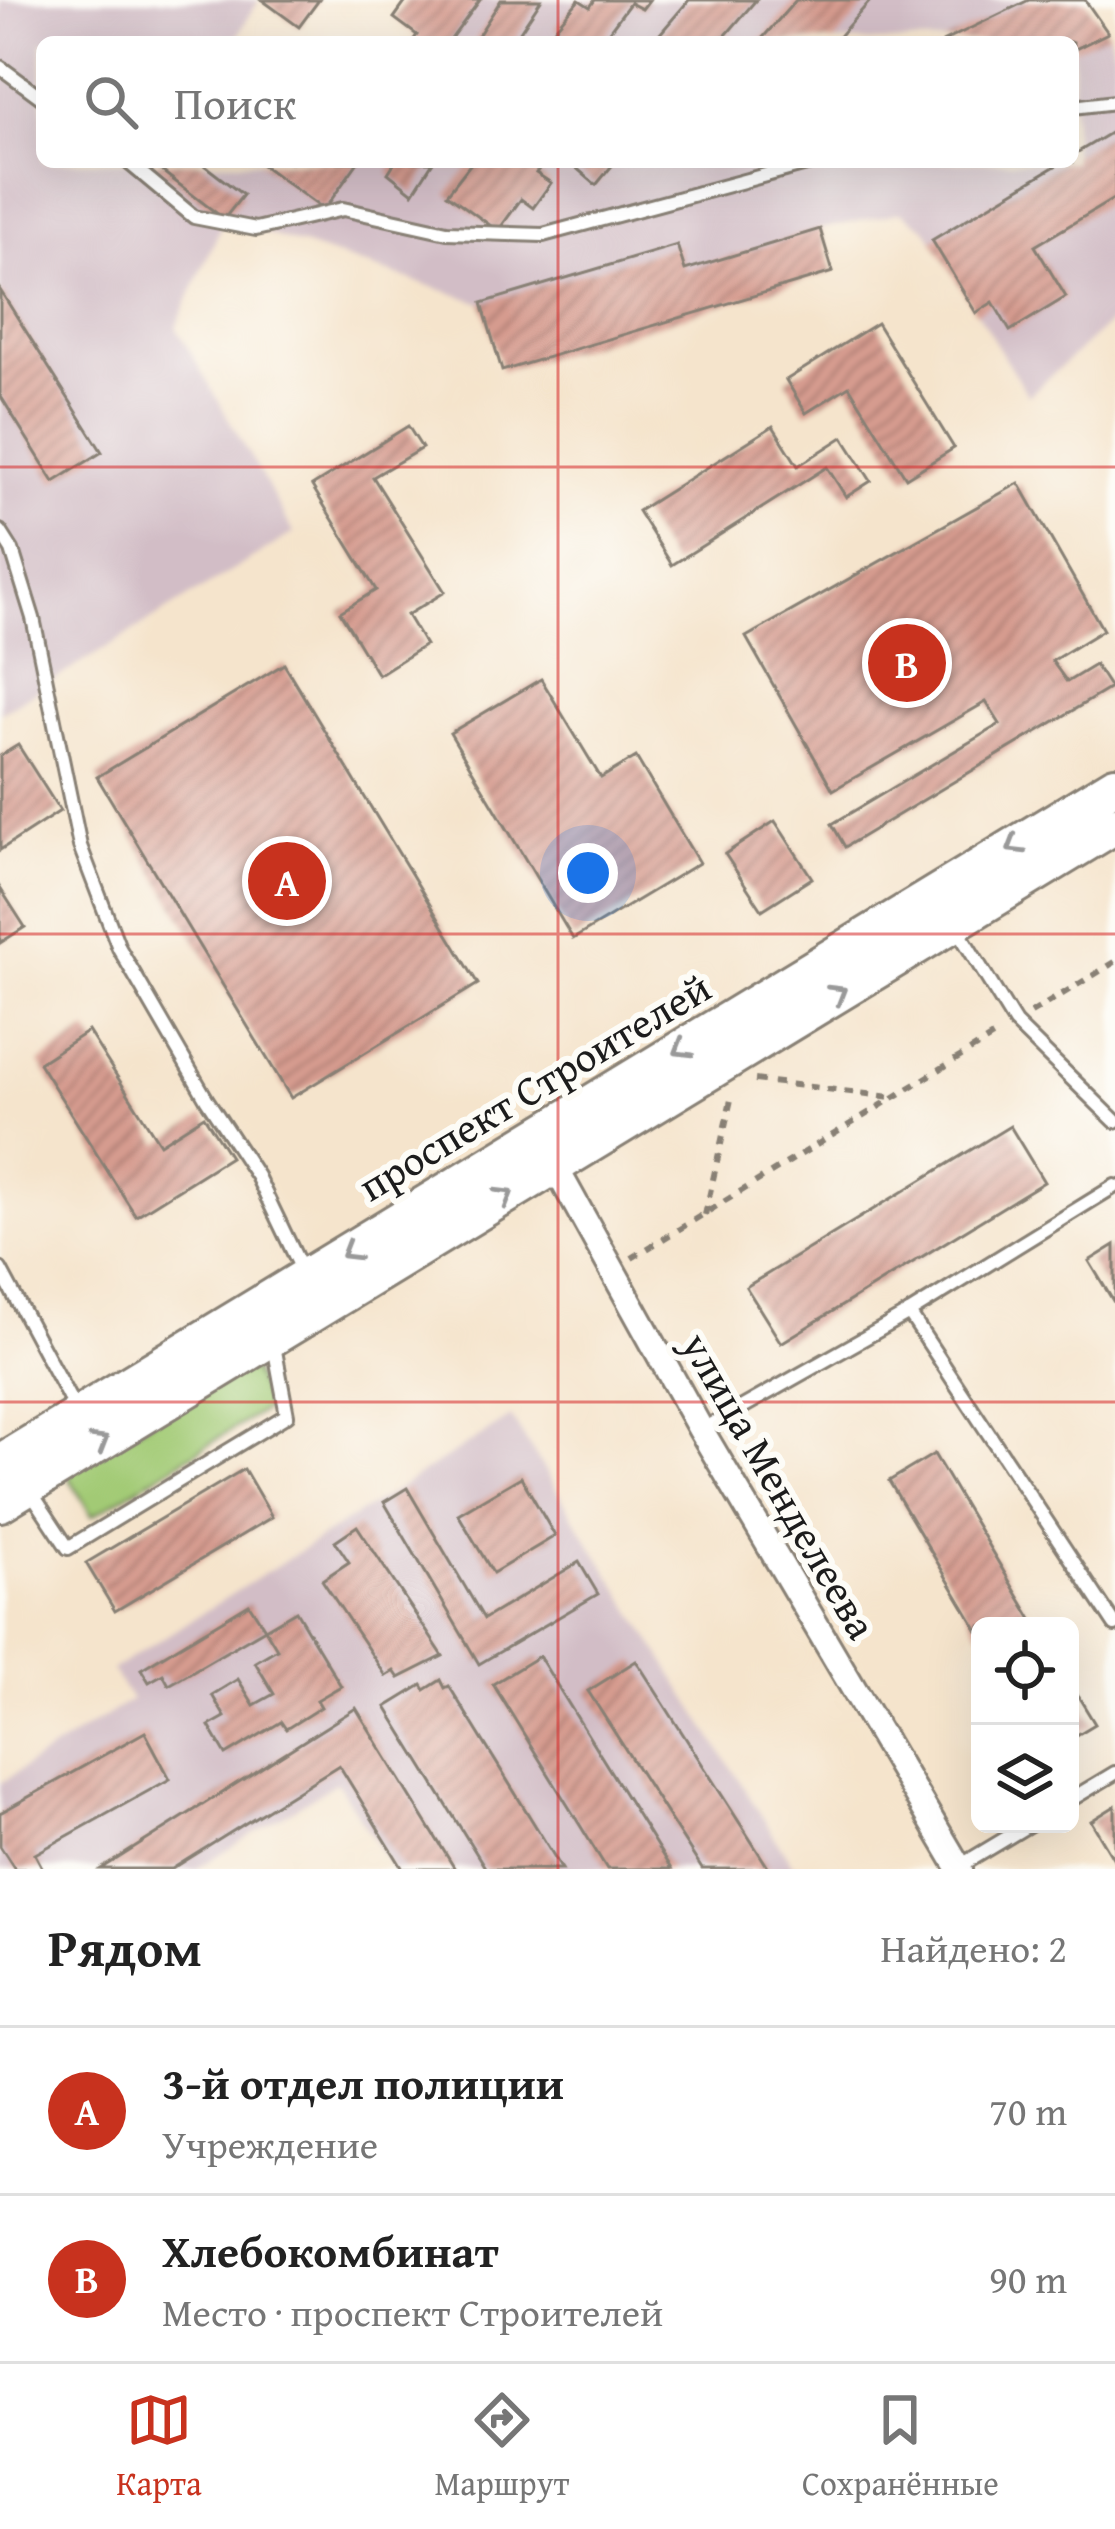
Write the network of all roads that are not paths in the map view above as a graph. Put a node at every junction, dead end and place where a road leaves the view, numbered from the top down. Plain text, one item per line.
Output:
1 (0, 67) edge
2 (36, 94) edge
3 (1115, 102) edge
4 (1079, 106) edge
5 (135, 168) edge
6 (792, 168) edge
7 (0, 531) edge
8 (1115, 785) edge
9 (1115, 825) edge
10 (953, 923) junction
11 (1115, 1121) edge
12 (547, 1151) junction
13 (1115, 1186) edge
14 (0, 1269) edge
15 (306, 1278) junction
16 (909, 1313) junction
17 (272, 1337) junction
18 (79, 1416) junction
19 (701, 1430) junction
20 (9, 1484) edge
21 (1115, 1625) edge
22 (1115, 1773) edge
23 (1079, 1795) edge
24 (1015, 1833) edge
25 (959, 1868) edge

1 - 2 lane
3 - 4 lane
5 - 6 lane
7 - 15 lane
8 -> 12 main road, проспект Строителей
9 - 10 main road, проспект Строителей
10 - 11 lane
12 -> 10 main road, проспект Строителей
12 -> 15 main road, проспект Строителей
17 -> 12 main road, проспект Строителей
12 - 19 street, улица Менделеева
13 - 16 lane
14 - 18 lane
15 - 18 main road, проспект Строителей
16 - 19 lane
16 - 21 lane
20 -> 17 main road, проспект Строителей
17 - 20 lane
18 - 20 main road, проспект Строителей
19 - 25 street, улица Менделеева
22 - 23 lane
24 - 25 lane

